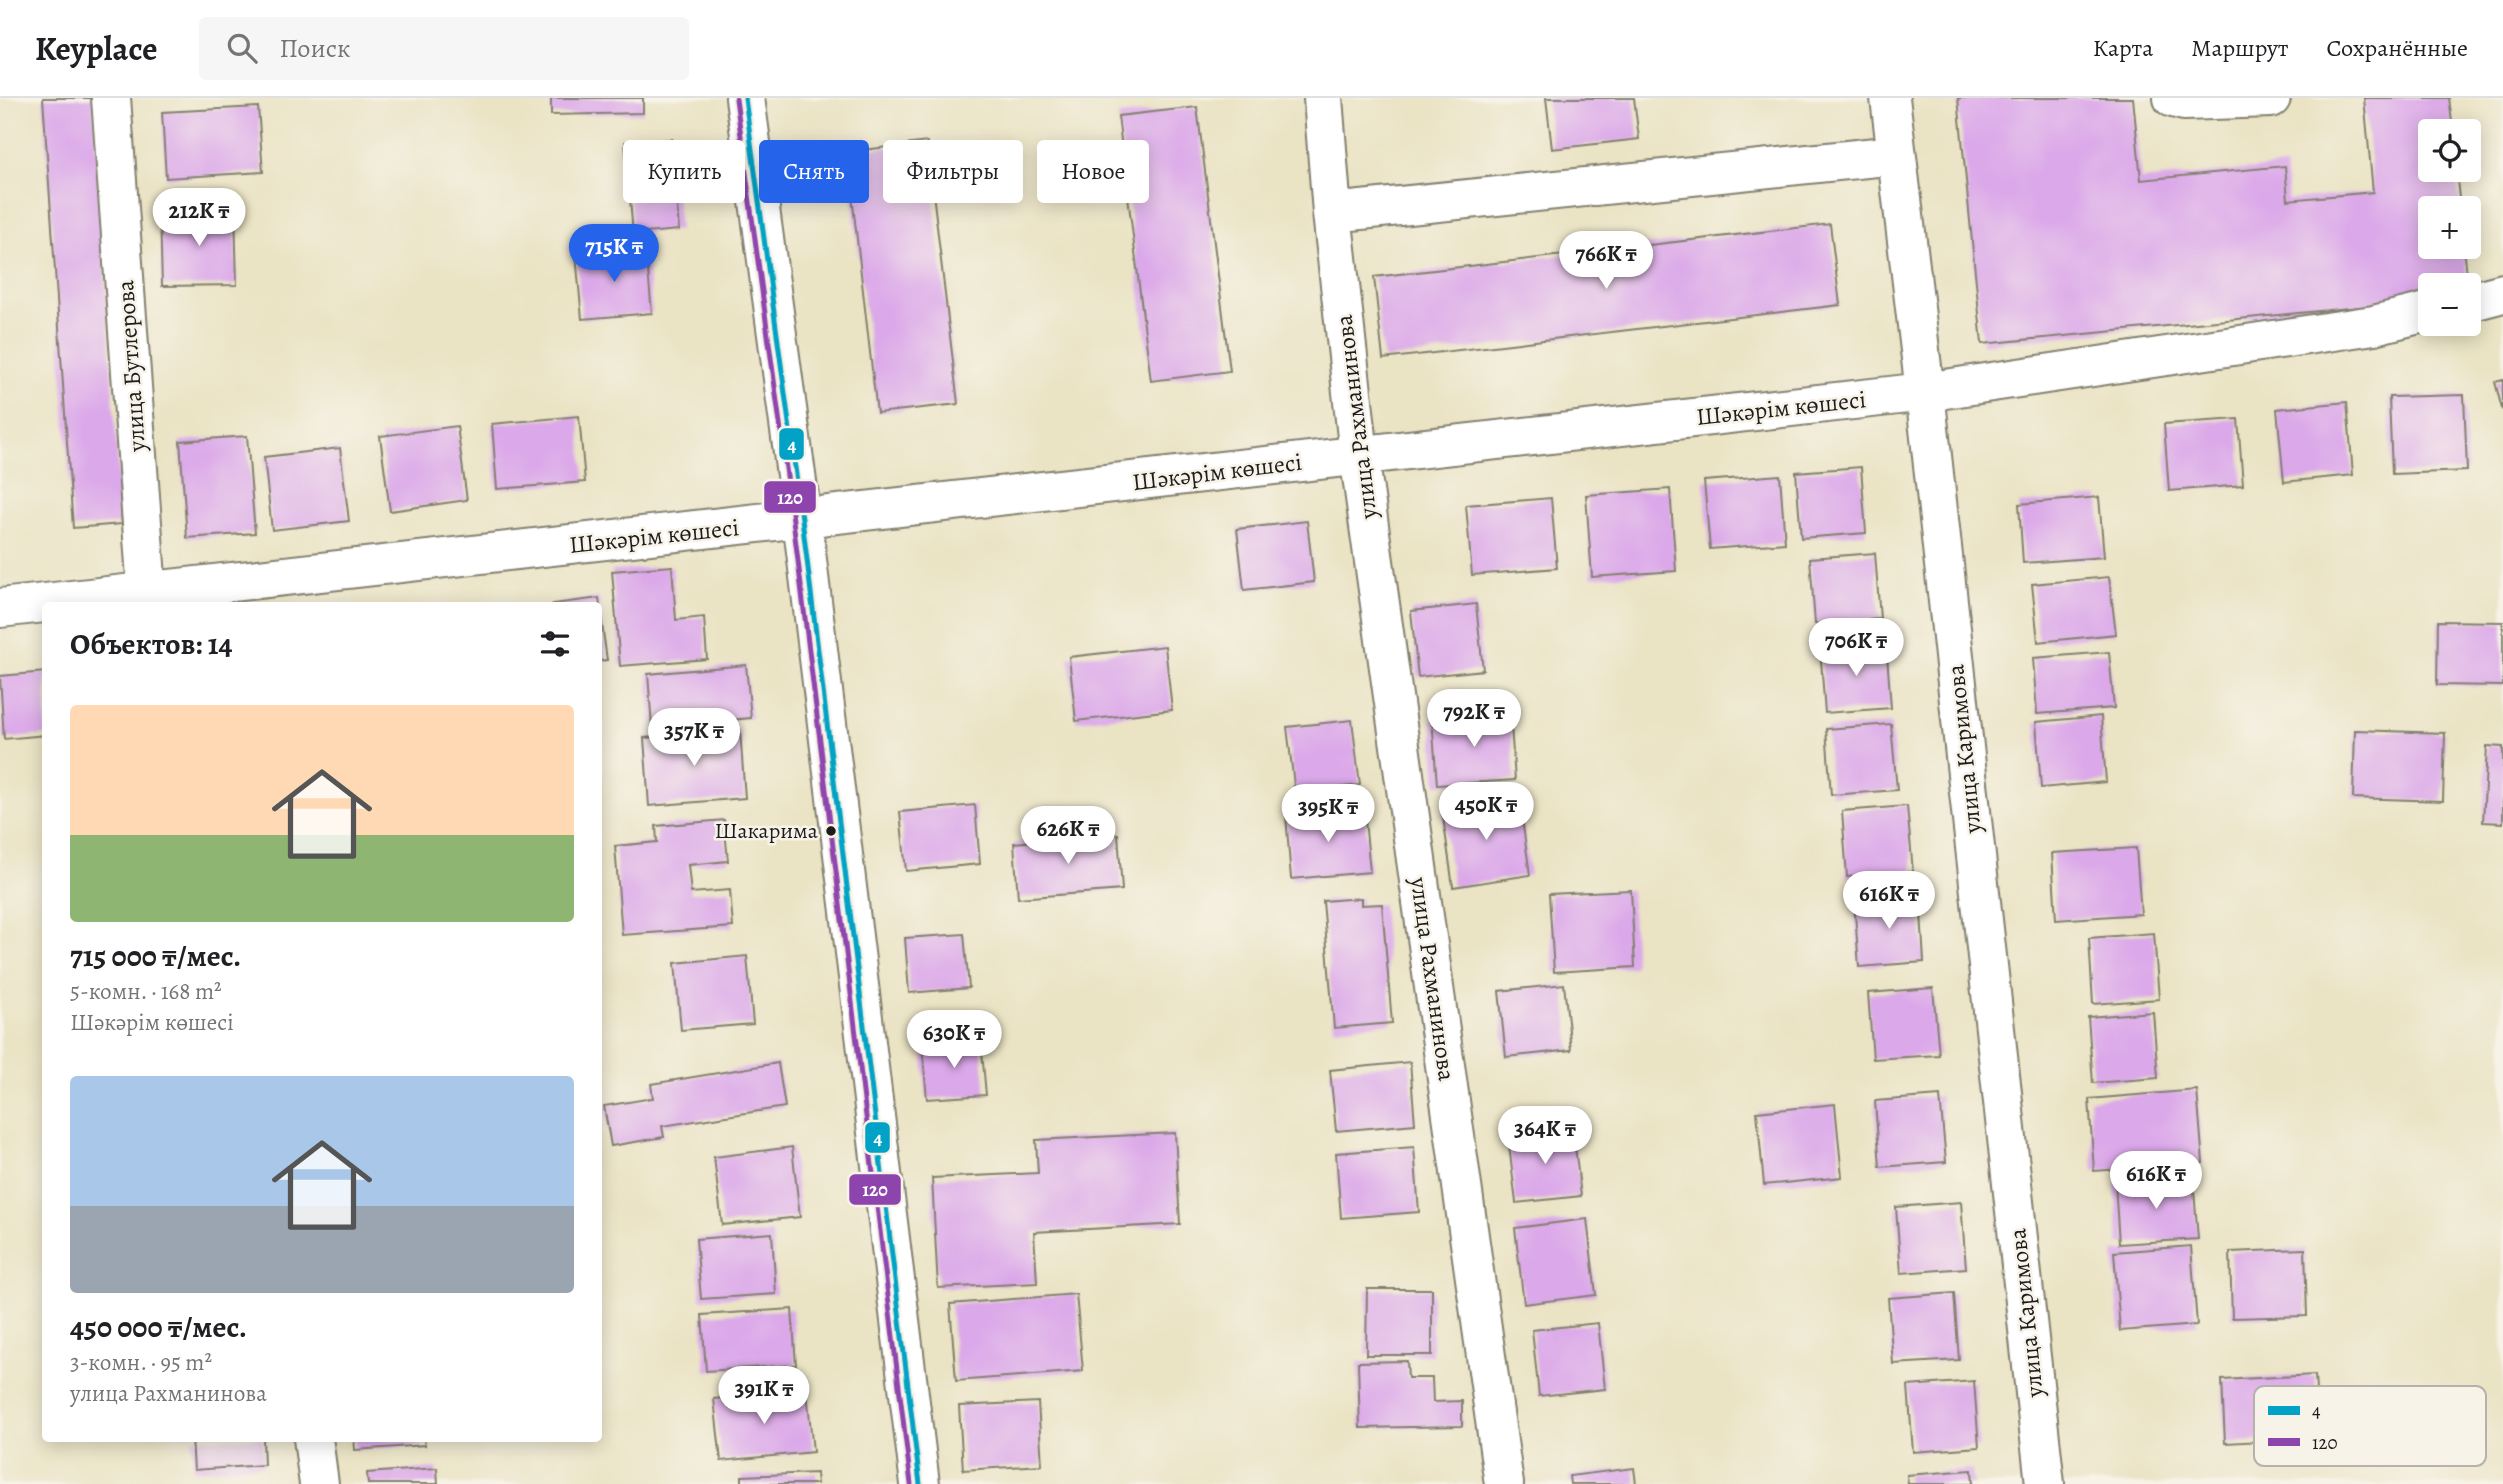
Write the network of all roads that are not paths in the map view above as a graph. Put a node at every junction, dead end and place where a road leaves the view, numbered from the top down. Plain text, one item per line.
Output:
1 (111, 98) edge
2 (745, 98) edge
3 (1323, 98) edge
4 (1889, 98) edge
5 (2173, 98) edge
6 (2271, 98) edge
7 (1896, 155) junction
8 (1332, 212) junction
9 (2503, 293) edge
10 (2481, 299) edge
11 (2418, 314) edge
12 (1925, 392) junction
13 (1359, 455) junction
14 (802, 519) junction
15 (148, 592) junction
16 (208, 596) edge
17 (56, 602) edge
18 (42, 603) edge
19 (0, 608) edge
20 (314, 1442) edge
21 (319, 1484) edge
22 (920, 1484) edge
23 (1504, 1484) edge
24 (2045, 1484) edge

1 - 15 street, улица Бутлерова
2 - 14 street
3 - 8 street, улица Рахманинова
4 - 7 street, улица Каримова
5 - 6 street
7 - 8 street
7 - 12 street, улица Каримова
8 - 13 street, улица Рахманинова
9 - 10 street
11 - 12 street, Шәкәрім көшесі
12 - 13 street, Шәкәрім көшесі
12 - 24 street, улица Каримова
13 - 14 street, Шәкәрім көшесі
13 - 23 street, улица Рахманинова
14 - 16 street, Шәкәрім көшесі
14 - 22 street
15 - 16 street, Шәкәрім көшесі
15 - 17 street, Шәкәрім көшесі
18 - 19 street, Шәкәрім көшесі
20 - 21 street

